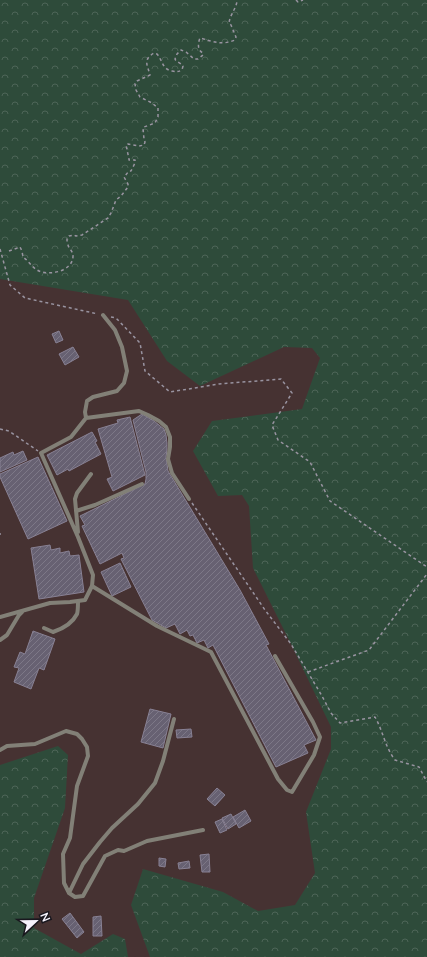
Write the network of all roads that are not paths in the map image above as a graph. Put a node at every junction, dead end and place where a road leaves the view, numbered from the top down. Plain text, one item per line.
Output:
1 (103, 315) road end
2 (86, 418) junction
3 (91, 474) dead end
4 (142, 484) dead end
5 (188, 499) road end
6 (76, 511) junction
7 (78, 537) junction
8 (92, 586) junction
9 (78, 601) junction
10 (24, 611) junction
11 (0, 617) edge
12 (44, 628) dead end
13 (0, 640) edge
14 (275, 656) dead end
15 (174, 719) dead end
16 (0, 750) edge
17 (203, 830) dead end
18 (69, 893) junction

1 - 2 lane
2 - 5 lane
2 - 7 lane
3 - 6 lane
4 - 6 lane
6 - 7 lane
7 - 8 lane
8 - 9 lane
8 - 14 lane
9 - 10 lane
9 - 12 lane
10 - 11 lane
10 - 13 lane
15 - 18 lane
16 - 18 lane
17 - 18 lane

